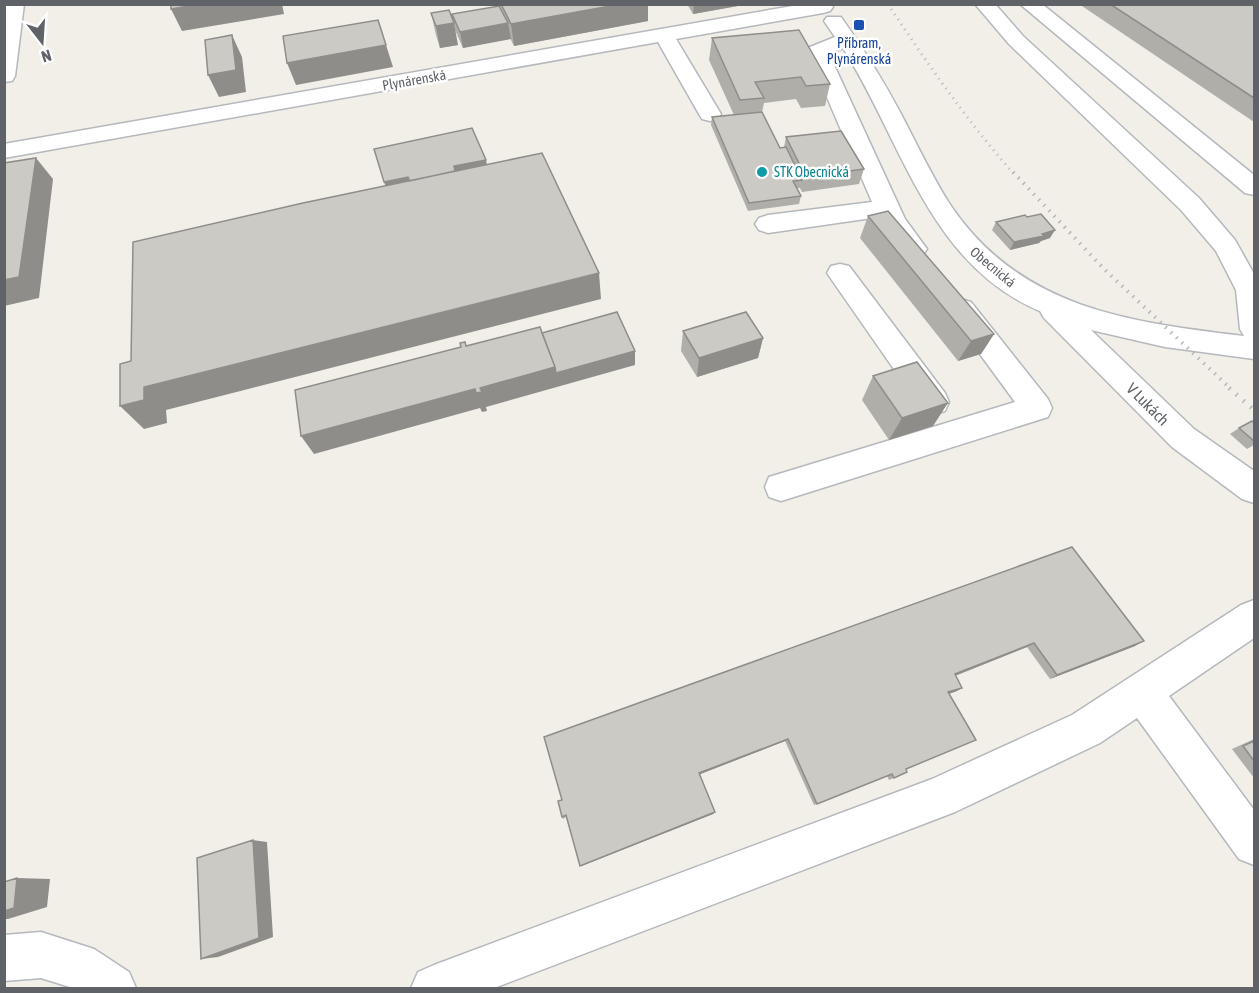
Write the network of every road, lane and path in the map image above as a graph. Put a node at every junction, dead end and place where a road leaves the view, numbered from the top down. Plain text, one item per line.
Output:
1 (14, 4) edge
2 (984, 4) edge
3 (1029, 4) edge
4 (822, 6) edge
5 (664, 35) junction
6 (847, 39) junction
7 (4, 76) edge
8 (710, 114) dead end
9 (4, 151) edge
10 (1254, 187) edge
11 (887, 208) junction
12 (768, 224) dead end
13 (840, 273) dead end
14 (1051, 307) junction
15 (1254, 329) edge
16 (1254, 348) edge
17 (956, 433) junction
18 (781, 487) dead end
19 (1254, 489) edge
20 (1254, 617) edge
21 (1142, 692) junction
22 (1254, 844) edge
23 (4, 958) edge
24 (113, 988) edge
25 (439, 988) edge

1 - 7 street
2 - 15 street
3 - 10 street
4 - 5 street, Plynárenská
4 - 6 street, Obecnická
5 - 8 street
5 - 9 street, Plynárenská
6 - 11 street
6 - 14 street, Obecnická
11 - 12 street
11 - 17 street
13 - 17 street
14 - 16 street, Obecnická
14 - 19 street, V Lukách
17 - 18 street
20 - 21 street
21 - 22 street
21 - 25 street
23 - 24 street

